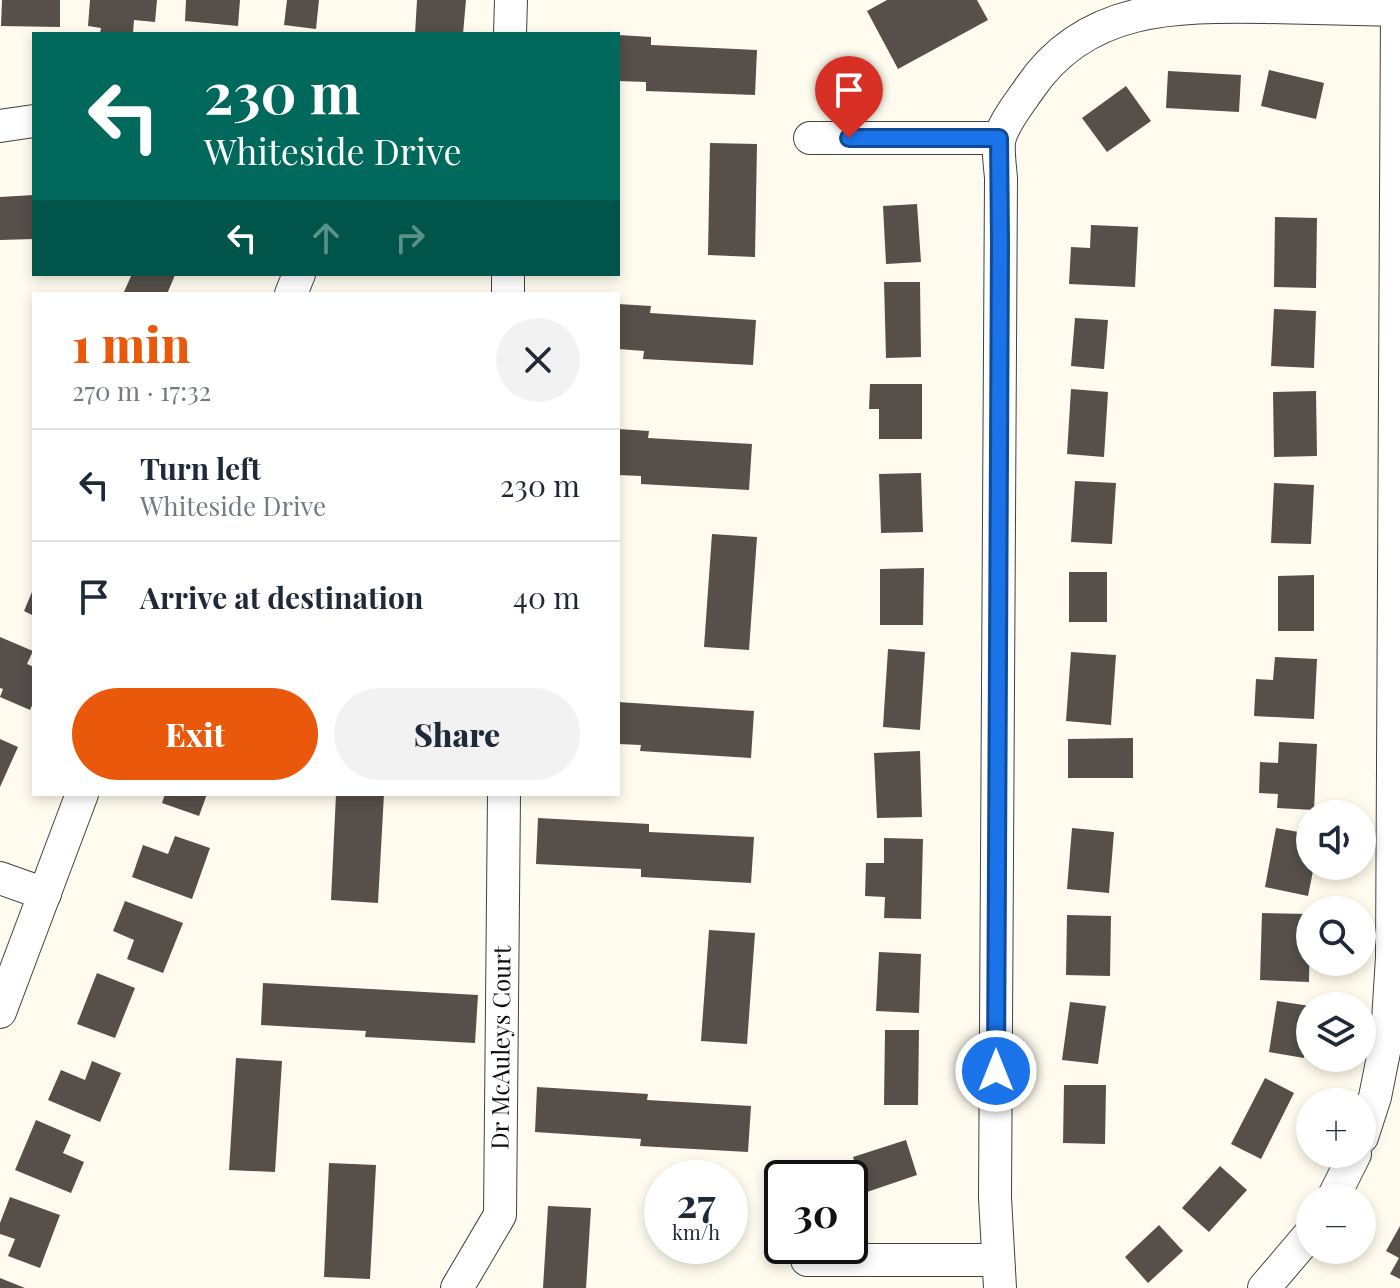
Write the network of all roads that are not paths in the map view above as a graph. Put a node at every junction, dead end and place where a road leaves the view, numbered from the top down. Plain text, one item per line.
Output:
1 (511, 0) edge
2 (1398, 10) edge
3 (510, 32) edge
4 (32, 121) edge
5 (0, 126) edge
6 (810, 138) dead end
7 (999, 138) junction
8 (1396, 668) edge
9 (81, 796) edge
10 (504, 796) edge
11 (0, 878) edge
12 (45, 894) junction
13 (0, 1012) edge
14 (1376, 1092) edge
15 (1296, 1250) edge
16 (862, 1264) edge
17 (998, 1274) edge
18 (457, 1288) edge
19 (1264, 1288) edge

1 - 3 street
2 - 7 street
2 - 8 street
4 - 5 street
6 - 7 street
7 - 17 street
8 - 14 street
9 - 12 street
10 - 18 street, Dr McAuleys Court
11 - 12 street
12 - 13 street
15 - 19 street
16 - 17 street

